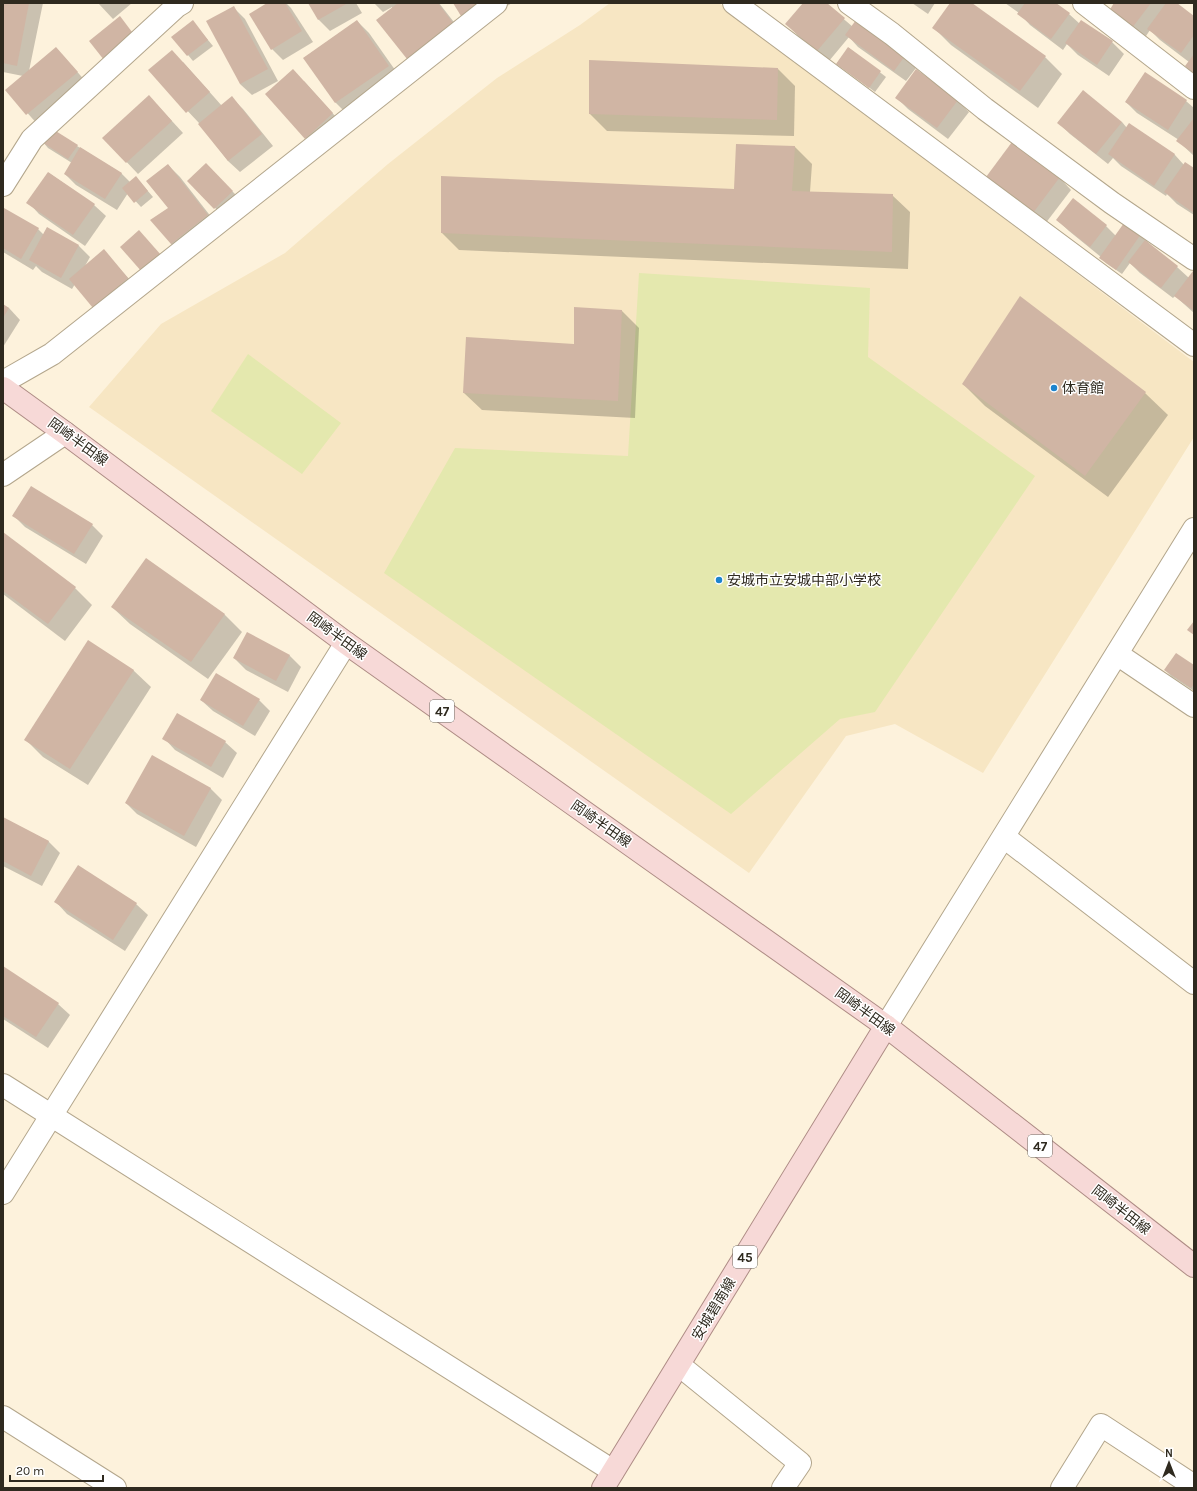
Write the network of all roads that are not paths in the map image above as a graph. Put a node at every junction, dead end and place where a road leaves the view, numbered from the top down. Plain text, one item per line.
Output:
1 (182, 3) edge
2 (496, 3) edge
3 (734, 3) edge
4 (849, 3) edge
5 (1084, 3) edge
6 (1194, 88) edge
7 (3, 185) edge
8 (1194, 259) edge
9 (1194, 346) edge
10 (3, 382) edge
11 (3, 388) edge
12 (65, 433) junction
13 (3, 475) edge
14 (1194, 529) edge
15 (346, 643) junction
16 (1117, 654) junction
17 (1194, 706) edge
18 (1004, 838) junction
19 (1194, 983) edge
20 (886, 1026) junction
21 (3, 1085) edge
22 (51, 1116) junction
23 (3, 1193) edge
24 (1194, 1266) edge
25 (679, 1365) junction
26 (3, 1418) edge
27 (608, 1479) edge
28 (1194, 1486) edge
29 (115, 1488) edge
30 (783, 1488) edge
31 (1062, 1488) edge

1 - 7 street
2 - 10 street
3 - 9 street
4 - 8 street
5 - 6 street
11 - 12 main road, 岡崎半田線 / 47
12 - 13 street
12 - 15 main road, 岡崎半田線 / 47
14 - 16 street
15 - 20 main road, 岡崎半田線 / 47
15 - 22 street
16 - 17 street
16 - 18 street
18 - 19 street
18 - 20 street
20 - 24 main road, 岡崎半田線 / 47
20 - 25 main road, 安城碧南線 / 45
21 - 22 street
22 - 23 street
22 - 27 street
25 - 27 main road, 安城碧南線 / 45
25 - 30 street
26 - 29 street
28 - 31 street

